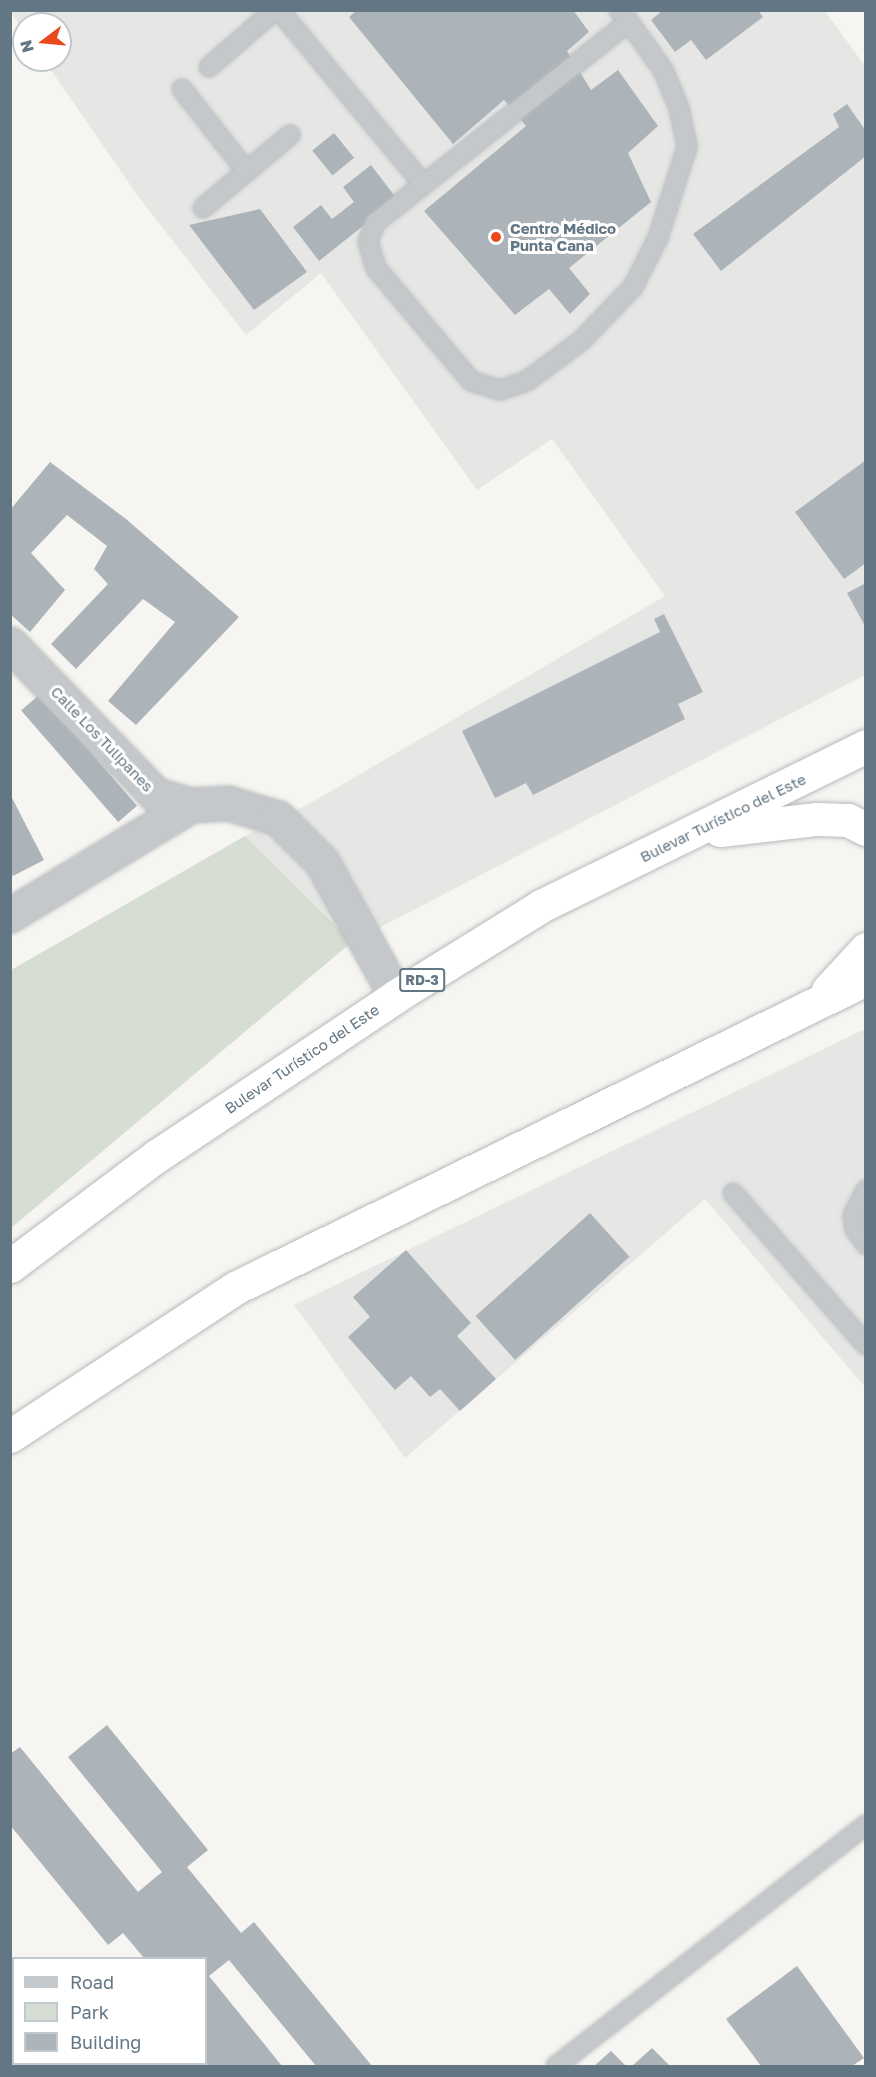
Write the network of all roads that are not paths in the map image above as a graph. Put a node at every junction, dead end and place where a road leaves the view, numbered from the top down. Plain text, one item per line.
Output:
1 (277, 10) edge
2 (624, 16) edge
3 (208, 67) dead end
4 (182, 89) dead end
5 (290, 135) dead end
6 (247, 172) junction
7 (422, 183) junction
8 (203, 208) dead end
9 (10, 644) edge
10 (866, 746) edge
11 (191, 805) junction
12 (866, 829) edge
13 (696, 832) junction
14 (10, 915) edge
15 (866, 949) edge
16 (864, 983) edge
17 (396, 996) junction
18 (815, 1005) junction
19 (866, 1190) edge
20 (733, 1193) dead end
21 (866, 1245) edge
22 (10, 1266) edge
23 (866, 1345) edge
24 (10, 1436) edge
25 (866, 1825) edge
26 (556, 2067) edge

1 - 3 lane
1 - 7 lane
2 - 7 lane
2 - 7 lane
4 - 6 lane
5 - 6 lane
6 - 8 lane
9 - 11 street, Calle Los Tulipanes
10 - 13 highway, Bulevar Turístico del Este / RD-3
11 - 14 street
11 - 17 street, Calle Los Tulipanes
12 - 13 highway
13 - 17 highway, Bulevar Turístico del Este / RD-3
15 - 18 highway
16 - 18 highway
17 - 22 highway, Bulevar Turístico del Este / RD-3
18 - 24 highway
19 - 21 lane
20 - 23 lane
25 - 26 lane

